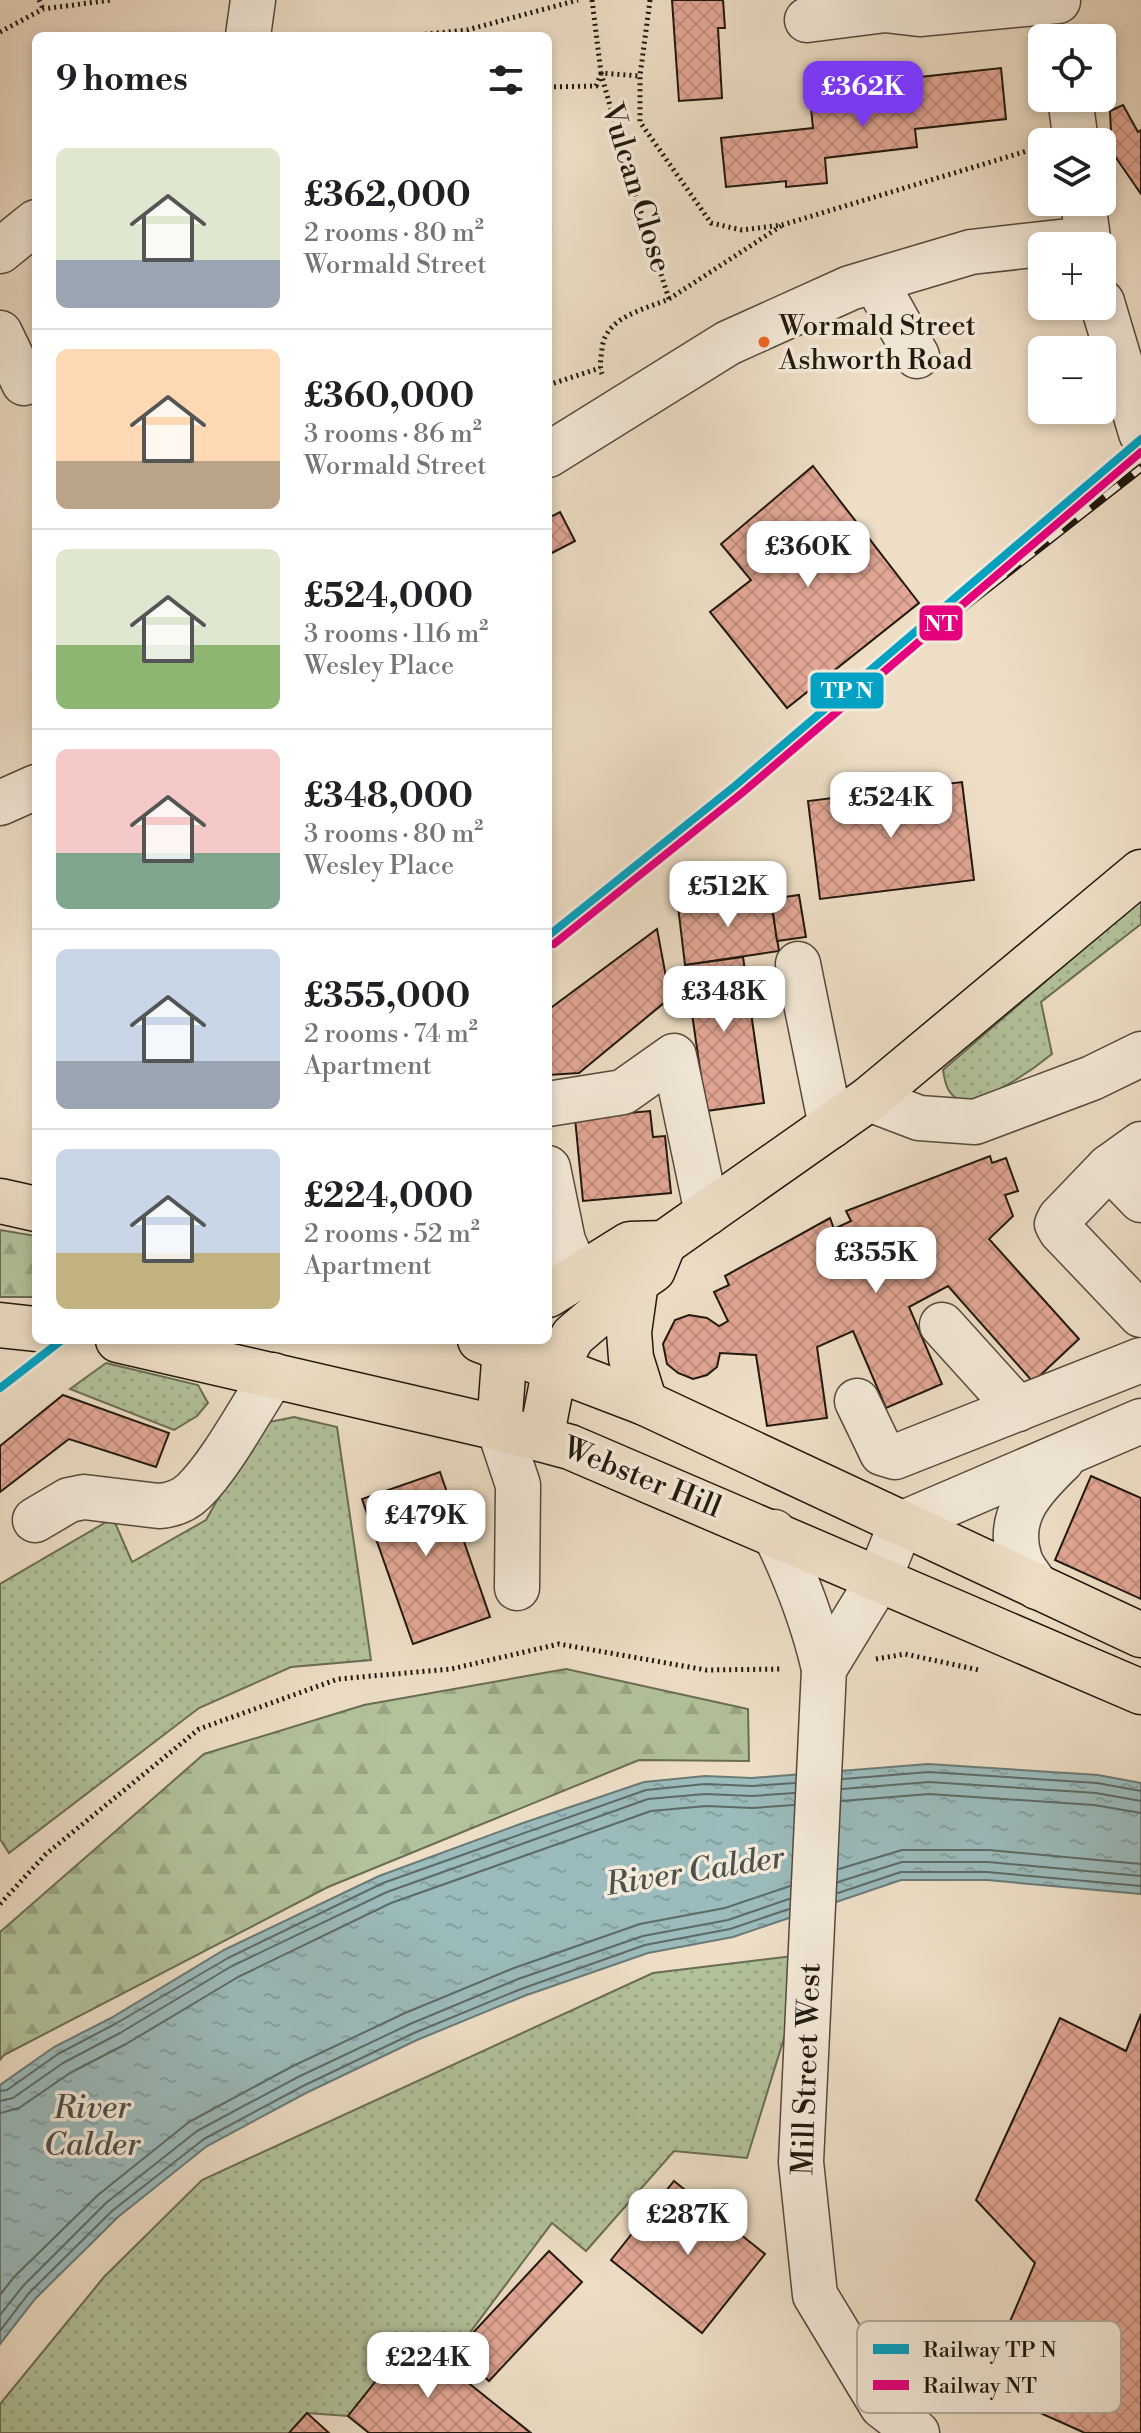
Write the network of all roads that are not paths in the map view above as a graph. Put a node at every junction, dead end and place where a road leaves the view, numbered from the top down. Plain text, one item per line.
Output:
1 (253, 0) edge
2 (1058, 0) edge
3 (807, 20) dead end
4 (1061, 24) edge
5 (249, 32) edge
6 (1086, 229) edge
7 (875, 281) junction
8 (1107, 320) edge
9 (0, 333) edge
10 (917, 356) dead end
11 (24, 383) dead end
12 (1141, 433) edge
13 (552, 453) edge
14 (32, 789) edge
15 (0, 803) edge
16 (1141, 872) edge
17 (798, 964) dead end
18 (1141, 1054) edge
19 (869, 1099) junction
20 (552, 1103) edge
21 (831, 1126) junction
22 (1125, 1156) edge
23 (1141, 1200) edge
24 (0, 1201) edge
25 (552, 1203) edge
26 (32, 1208) edge
27 (707, 1213) junction
28 (664, 1243) junction
29 (559, 1264) edge
30 (636, 1282) junction
31 (1141, 1315) edge
32 (0, 1325) edge
33 (942, 1325) dead end
34 (32, 1329) edge
35 (136, 1344) edge
36 (499, 1344) edge
37 (501, 1344) edge
38 (1141, 1360) edge
39 (555, 1367) junction
40 (273, 1375) junction
41 (857, 1401) dead end
42 (645, 1403) junction
43 (1018, 1409) junction
44 (1141, 1421) edge
45 (499, 1428) junction
46 (541, 1439) junction
47 (1072, 1451) junction
48 (518, 1485) junction
49 (35, 1520) dead end
50 (901, 1524) junction
51 (774, 1532) junction
52 (879, 1579) junction
53 (1037, 1587) junction
54 (517, 1588) dead end
55 (1141, 1635) edge
56 (824, 1669) junction
57 (1141, 1692) edge
58 (857, 2365) edge
59 (891, 2413) edge
60 (917, 2433) edge

1 - 5 street
2 - 3 street
2 - 4 street
6 - 7 street
7 - 10 street
7 - 13 street
8 - 12 street
9 - 11 street
14 - 15 street
16 - 19 highway
17 - 21 street
18 - 19 street
19 - 21 highway
20 - 27 street
21 - 27 highway
22 - 23 street
22 - 31 street
24 - 26 highway
25 - 29 street
27 - 28 highway
28 - 29 highway
28 - 30 highway
30 - 39 highway
30 - 42 highway
32 - 34 highway
33 - 43 street
35 - 40 highway, Webster Hill
36 - 45 highway
37 - 39 highway
38 - 43 street
39 - 42 highway
39 - 46 highway
40 - 45 highway, Webster Hill
40 - 49 street
41 - 43 street
42 - 50 highway
44 - 47 street
45 - 46 highway, Webster Hill
45 - 48 street
46 - 48 street
46 - 51 highway, Webster Hill
47 - 50 street
47 - 53 street
48 - 54 street
50 - 52 street, Mill Street West
50 - 53 highway
51 - 52 highway, Webster Hill
51 - 56 street, Mill Street West
52 - 56 street, Mill Street West
52 - 57 highway, Webster Hill
53 - 55 highway
56 - 58 street, Mill Street West
59 - 60 street, Mill Street West

